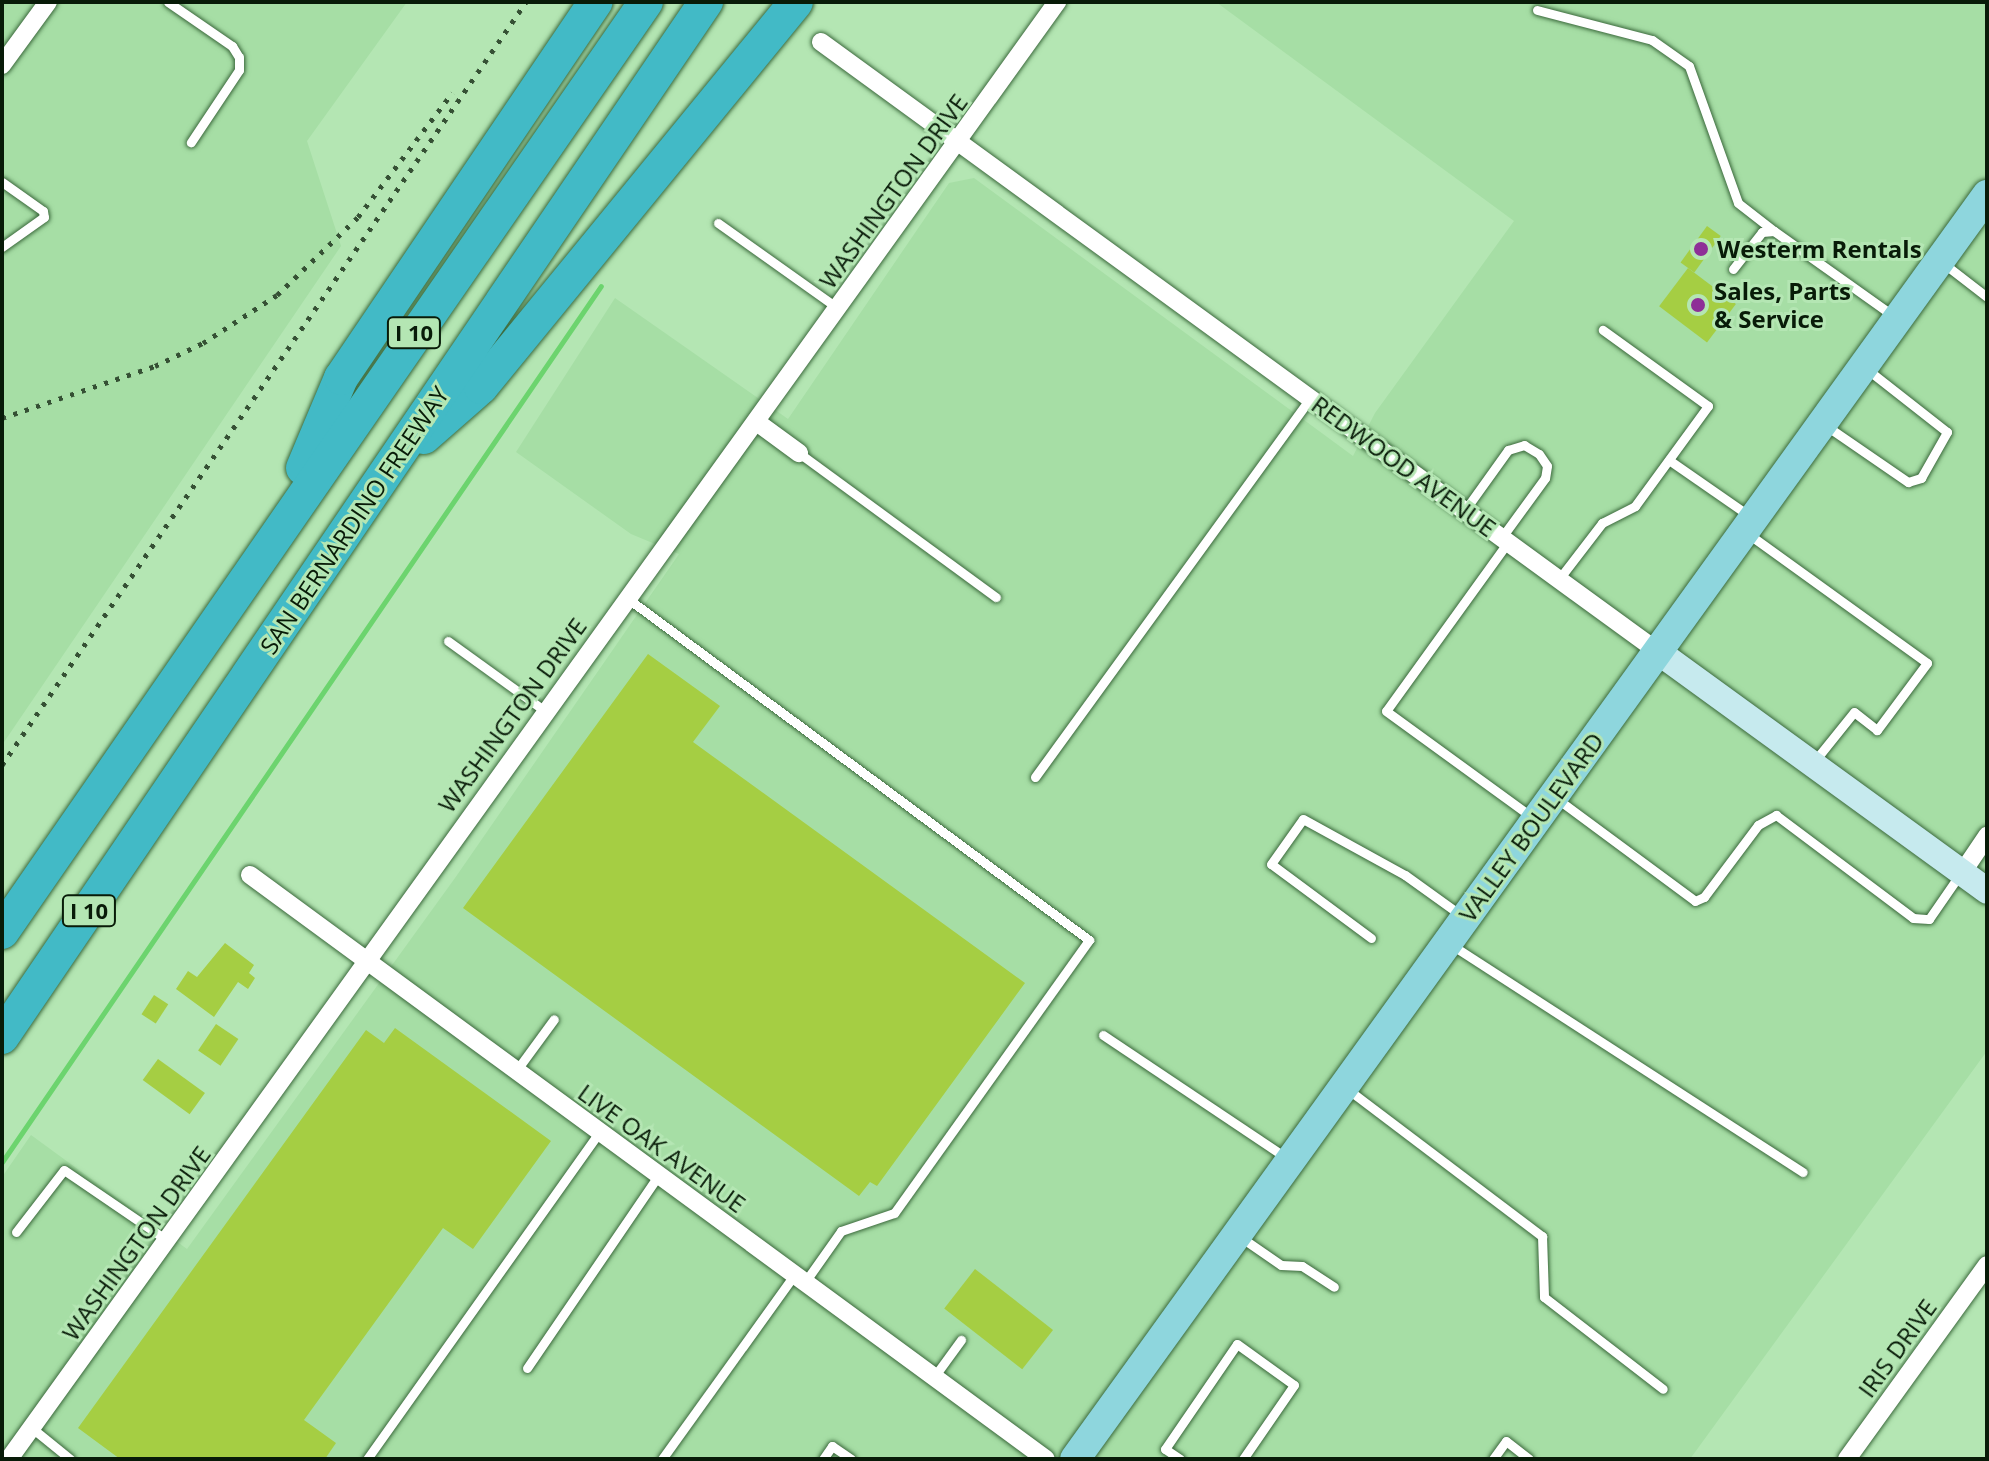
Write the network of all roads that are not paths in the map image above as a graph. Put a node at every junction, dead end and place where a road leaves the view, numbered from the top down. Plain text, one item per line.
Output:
1 (48, 2) edge
2 (168, 2) edge
3 (596, 2) edge
4 (646, 2) edge
5 (706, 2) edge
6 (796, 2) edge
7 (1057, 2) edge
8 (1537, 10) dead end
9 (821, 42) dead end
10 (2, 65) edge
11 (960, 140) junction
12 (191, 142) dead end
13 (2, 182) edge
14 (1984, 205) edge
15 (718, 223) dead end
16 (1774, 231) junction
17 (2, 247) edge
18 (1940, 260) junction
19 (1733, 269) dead end
20 (1987, 297) edge
21 (839, 309) junction
22 (1898, 319) junction
23 (1603, 330) dead end
24 (1863, 367) junction
25 (1311, 397) junction
26 (758, 423) junction
27 (1823, 423) junction
28 (799, 453) joint
29 (1669, 460) junction
30 (390, 466) junction
31 (1465, 510) junction
32 (1749, 525) junction
33 (275, 535) junction
34 (1505, 540) junction
35 (1559, 579) junction
36 (996, 597) dead end
37 (627, 598) junction
38 (448, 641) dead end
39 (1657, 651) junction
40 (545, 711) junction
41 (1813, 764) junction
42 (1035, 777) dead end
43 (1544, 808) junction
44 (1987, 836) edge
45 (1962, 873) junction
46 (250, 875) dead end
47 (1987, 891) edge
48 (1456, 930) junction
49 (2, 932) edge
50 (1371, 938) dead end
51 (366, 960) junction
52 (554, 1019) dead end
53 (1103, 1035) dead end
54 (2, 1037) edge
55 (516, 1071) junction
56 (1343, 1086) junction
57 (599, 1132) junction
58 (1290, 1160) junction
59 (1803, 1172) dead end
60 (658, 1176) junction
61 (16, 1232) dead end
62 (1236, 1234) junction
63 (168, 1241) junction
64 (1987, 1265) edge
65 (799, 1279) junction
66 (1334, 1287) dead end
67 (961, 1340) dead end
68 (527, 1368) dead end
69 (934, 1377) junction
70 (1663, 1389) dead end
71 (32, 1428) junction
72 (9, 1459) edge
73 (70, 1459) edge
74 (367, 1459) edge
75 (662, 1459) edge
76 (823, 1459) edge
77 (851, 1459) edge
78 (1046, 1459) edge
79 (1075, 1459) edge
80 (1180, 1459) edge
81 (1243, 1459) edge
82 (1493, 1459) edge
83 (1529, 1459) edge
84 (1847, 1459) edge

1 - 10 street
2 - 12 lane
3 - 33 highway
4 - 33 highway, I 10
5 - 30 highway, SAN BERNARDINO FREEWAY / I 10
6 - 30 highway
7 - 11 street, WASHINGTON DRIVE
8 - 16 lane
9 - 11 street, REDWOOD AVENUE
11 - 21 street, WASHINGTON DRIVE
11 - 25 street, REDWOOD AVENUE
13 - 17 lane
14 - 18 main road, VALLEY BOULEVARD
15 - 21 lane
16 - 19 lane
16 - 22 lane
18 - 20 lane
18 - 22 main road, VALLEY BOULEVARD
21 - 26 street, WASHINGTON DRIVE
22 - 24 main road, VALLEY BOULEVARD
23 - 29 lane
24 - 27 main road, VALLEY BOULEVARD
24 - 27 lane
25 - 31 street, REDWOOD AVENUE
25 - 42 lane
26 - 28 street
26 - 37 street, WASHINGTON DRIVE
27 - 32 main road, VALLEY BOULEVARD
28 - 36 lane
29 - 32 lane
29 - 35 lane
30 - 54 highway, SAN BERNARDINO FREEWAY / I 10
31 - 34 street, REDWOOD AVENUE
31 - 34 lane
32 - 39 main road, VALLEY BOULEVARD
32 - 41 lane
33 - 49 highway, I 10
34 - 35 street, REDWOOD AVENUE
34 - 43 lane
35 - 39 street, REDWOOD AVENUE
37 - 40 street, WASHINGTON DRIVE
37 - 65 lane
38 - 40 lane
39 - 41 street, REDWOOD AVENUE
39 - 43 main road, VALLEY BOULEVARD
40 - 51 street, WASHINGTON DRIVE
41 - 45 street, REDWOOD AVENUE
43 - 45 lane
43 - 48 main road, VALLEY BOULEVARD
44 - 45 street
45 - 47 street, REDWOOD AVENUE
46 - 51 street, LIVE OAK AVENUE
48 - 50 lane
48 - 56 main road, VALLEY BOULEVARD
48 - 59 lane
51 - 55 street, LIVE OAK AVENUE
51 - 63 street, WASHINGTON DRIVE
52 - 55 lane
53 - 58 lane
55 - 57 street, LIVE OAK AVENUE
56 - 58 main road, VALLEY BOULEVARD
56 - 70 lane
57 - 60 street, LIVE OAK AVENUE
57 - 74 lane
58 - 62 main road, VALLEY BOULEVARD
60 - 65 street, LIVE OAK AVENUE
60 - 68 lane
61 - 63 lane
62 - 66 lane
62 - 79 main road, VALLEY BOULEVARD
63 - 71 street, WASHINGTON DRIVE
64 - 84 street, IRIS DRIVE
65 - 69 street, LIVE OAK AVENUE
65 - 75 lane
67 - 69 lane
69 - 78 street, LIVE OAK AVENUE
71 - 72 street, WASHINGTON DRIVE
71 - 73 lane
76 - 77 lane
80 - 81 lane
82 - 83 lane

